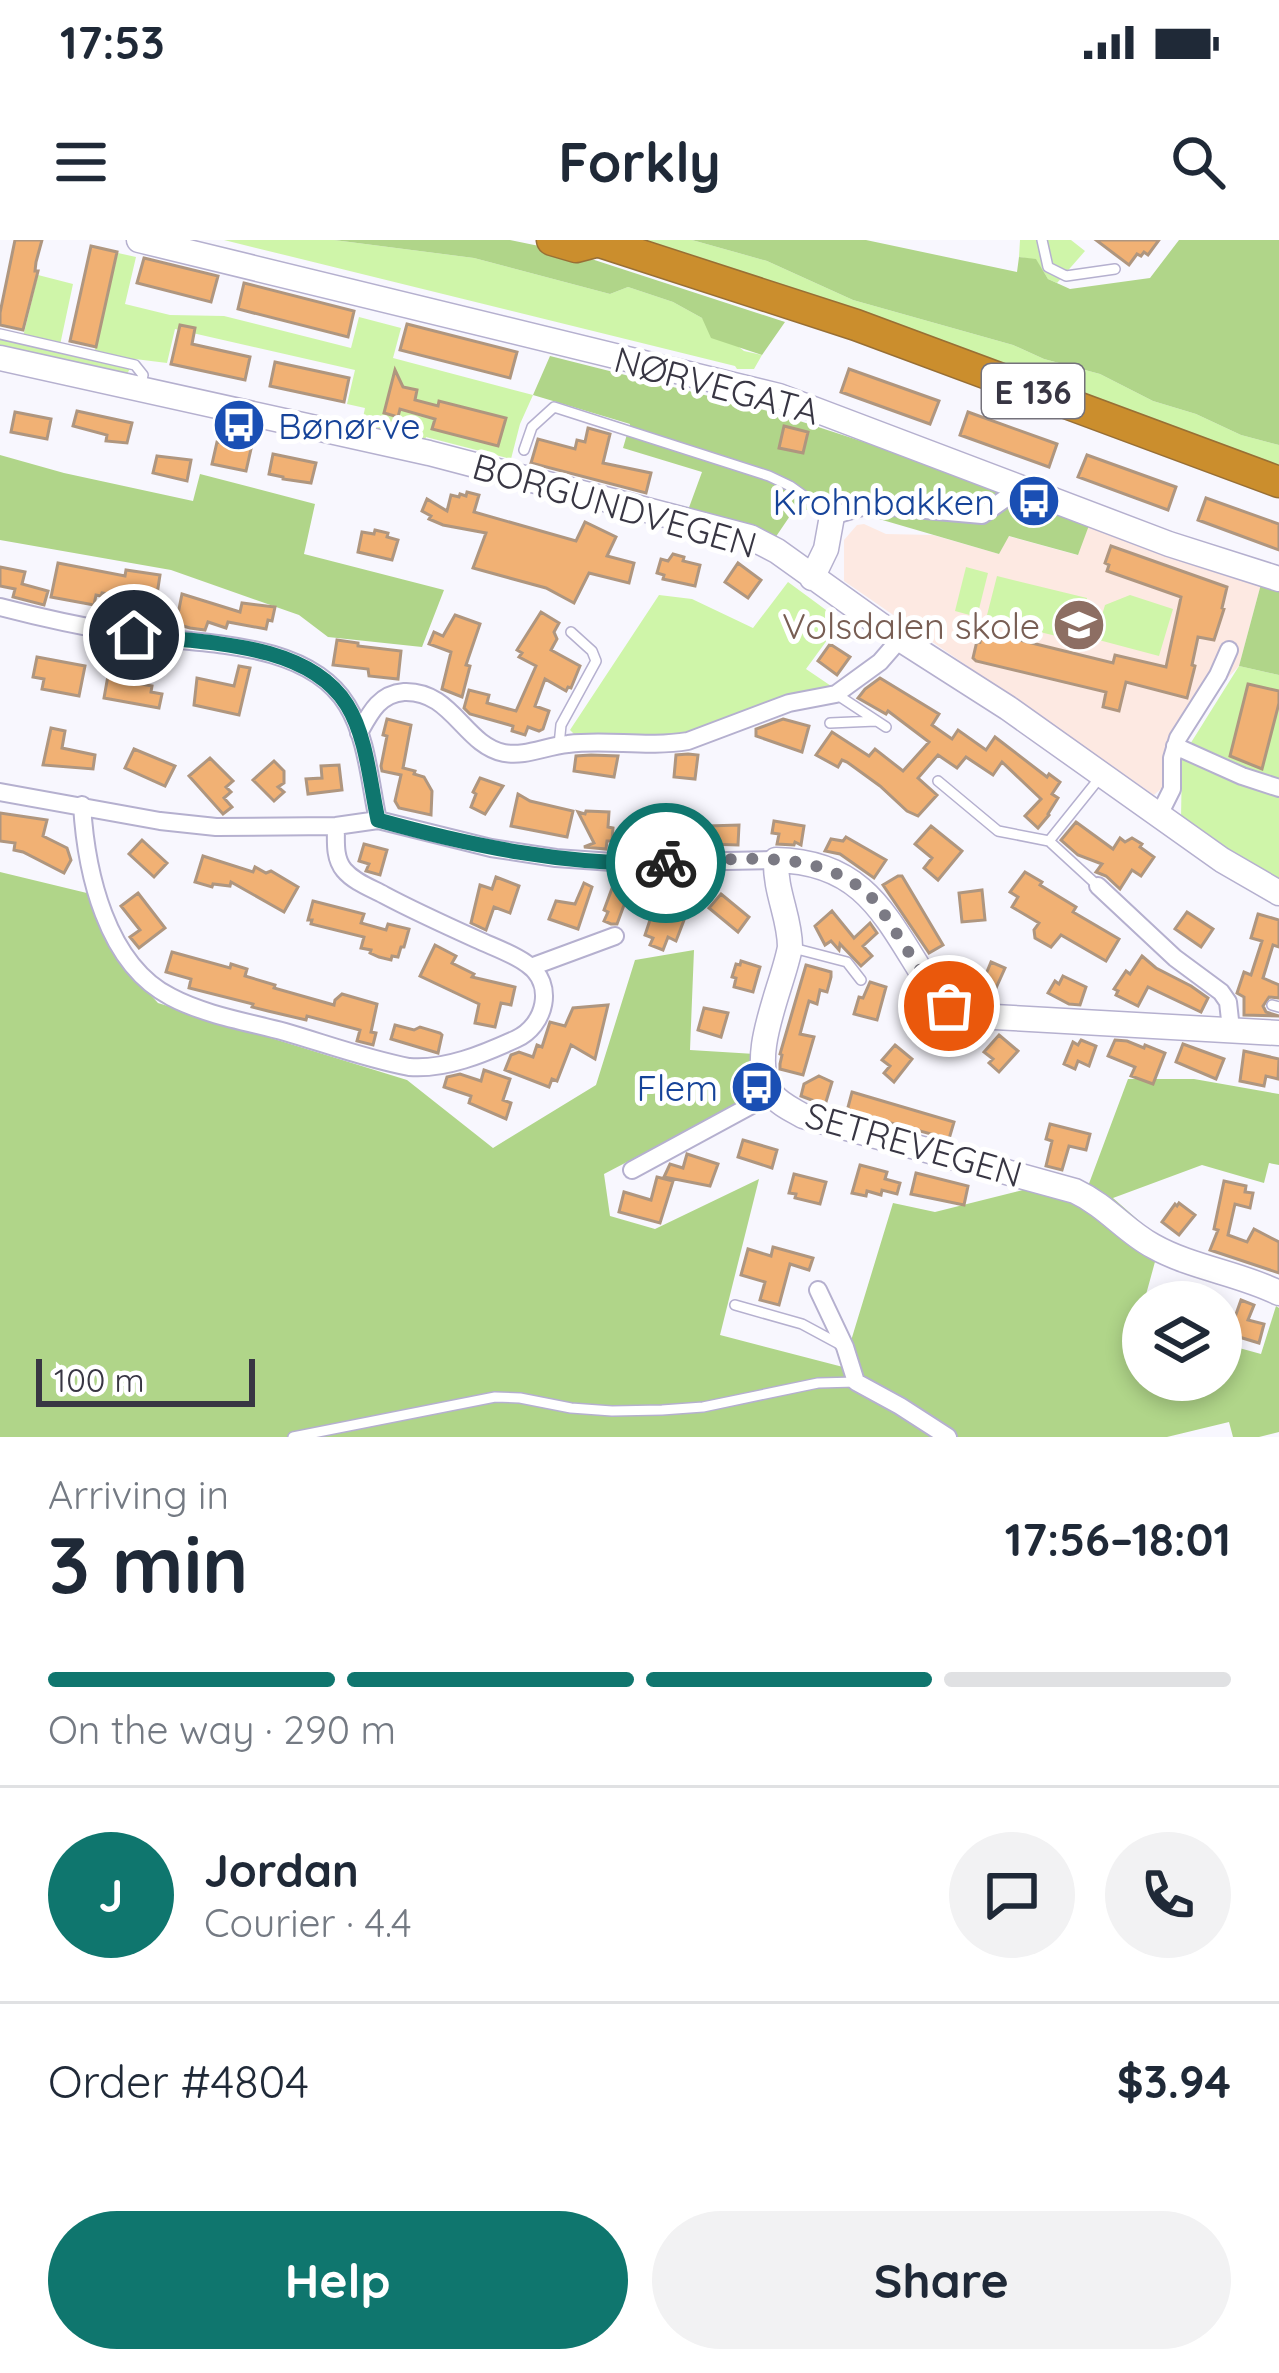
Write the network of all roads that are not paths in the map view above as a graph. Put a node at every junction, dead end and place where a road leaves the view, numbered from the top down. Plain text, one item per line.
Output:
1 (139, 240) edge
2 (552, 240) edge
3 (1042, 240) edge
4 (597, 241) edge
5 (1115, 269) dead end
6 (0, 334) edge
7 (0, 358) edge
8 (140, 388) junction
9 (524, 450) dead end
10 (1279, 482) edge
11 (1015, 484) junction
12 (832, 516) junction
13 (812, 578) junction
14 (1279, 579) edge
15 (0, 607) edge
16 (571, 632) dead end
17 (900, 639) junction
18 (1229, 650) dead end
19 (836, 694) junction
20 (830, 723) dead end
21 (359, 733) junction
22 (559, 745) junction
23 (1175, 746) junction
24 (1103, 774) junction
25 (938, 781) dead end
26 (1279, 788) edge
27 (0, 791) edge
28 (82, 806) junction
29 (1159, 815) junction
30 (378, 820) junction
31 (335, 826) junction
32 (1049, 841) junction
33 (776, 860) junction
34 (1098, 886) joint
35 (1279, 893) edge
36 (615, 936) dead end
37 (790, 947) junction
38 (531, 967) junction
39 (861, 980) dead end
40 (1231, 1029) junction
41 (1279, 1033) edge
42 (772, 1094) junction
43 (632, 1170) dead end
44 (818, 1290) dead end
45 (1279, 1293) edge
46 (735, 1305) dead end
47 (845, 1347) junction
48 (856, 1382) junction
49 (293, 1437) edge
50 (948, 1437) edge

1 - 11 street, NØRVEGATA
2 - 4 highway, E 136
3 - 5 lane
4 - 10 highway, E 136
6 - 8 lane, BORGUNDVEGEN
7 - 8 street, BORGUNDVEGEN
8 - 13 street, BORGUNDVEGEN
9 - 12 lane
11 - 12 street
11 - 14 street, NØRVEGATA
12 - 13 street
13 - 17 street, BORGUNDVEGEN
15 - 21 street
16 - 22 lane
17 - 19 street
17 - 24 street, BORGUNDVEGEN
18 - 23 street
19 - 20 lane
19 - 22 street
21 - 22 street
21 - 30 street
23 - 26 street
23 - 29 street
24 - 29 street, BORGUNDVEGEN
24 - 32 lane
25 - 32 lane
27 - 28 street
28 - 31 street
28 - 38 street
29 - 35 street, BORGUNDVEGEN
30 - 31 street
30 - 33 street
31 - 38 street
32 - 34 lane
33 - 37 street, SETREVEGEN
33 - 40 street
34 - 40 street
36 - 38 street
37 - 39 lane
37 - 42 street, SETREVEGEN
40 - 41 street
42 - 43 street
42 - 45 street, SETREVEGEN
44 - 47 street
46 - 47 lane
47 - 48 street
48 - 49 lane
48 - 50 street

